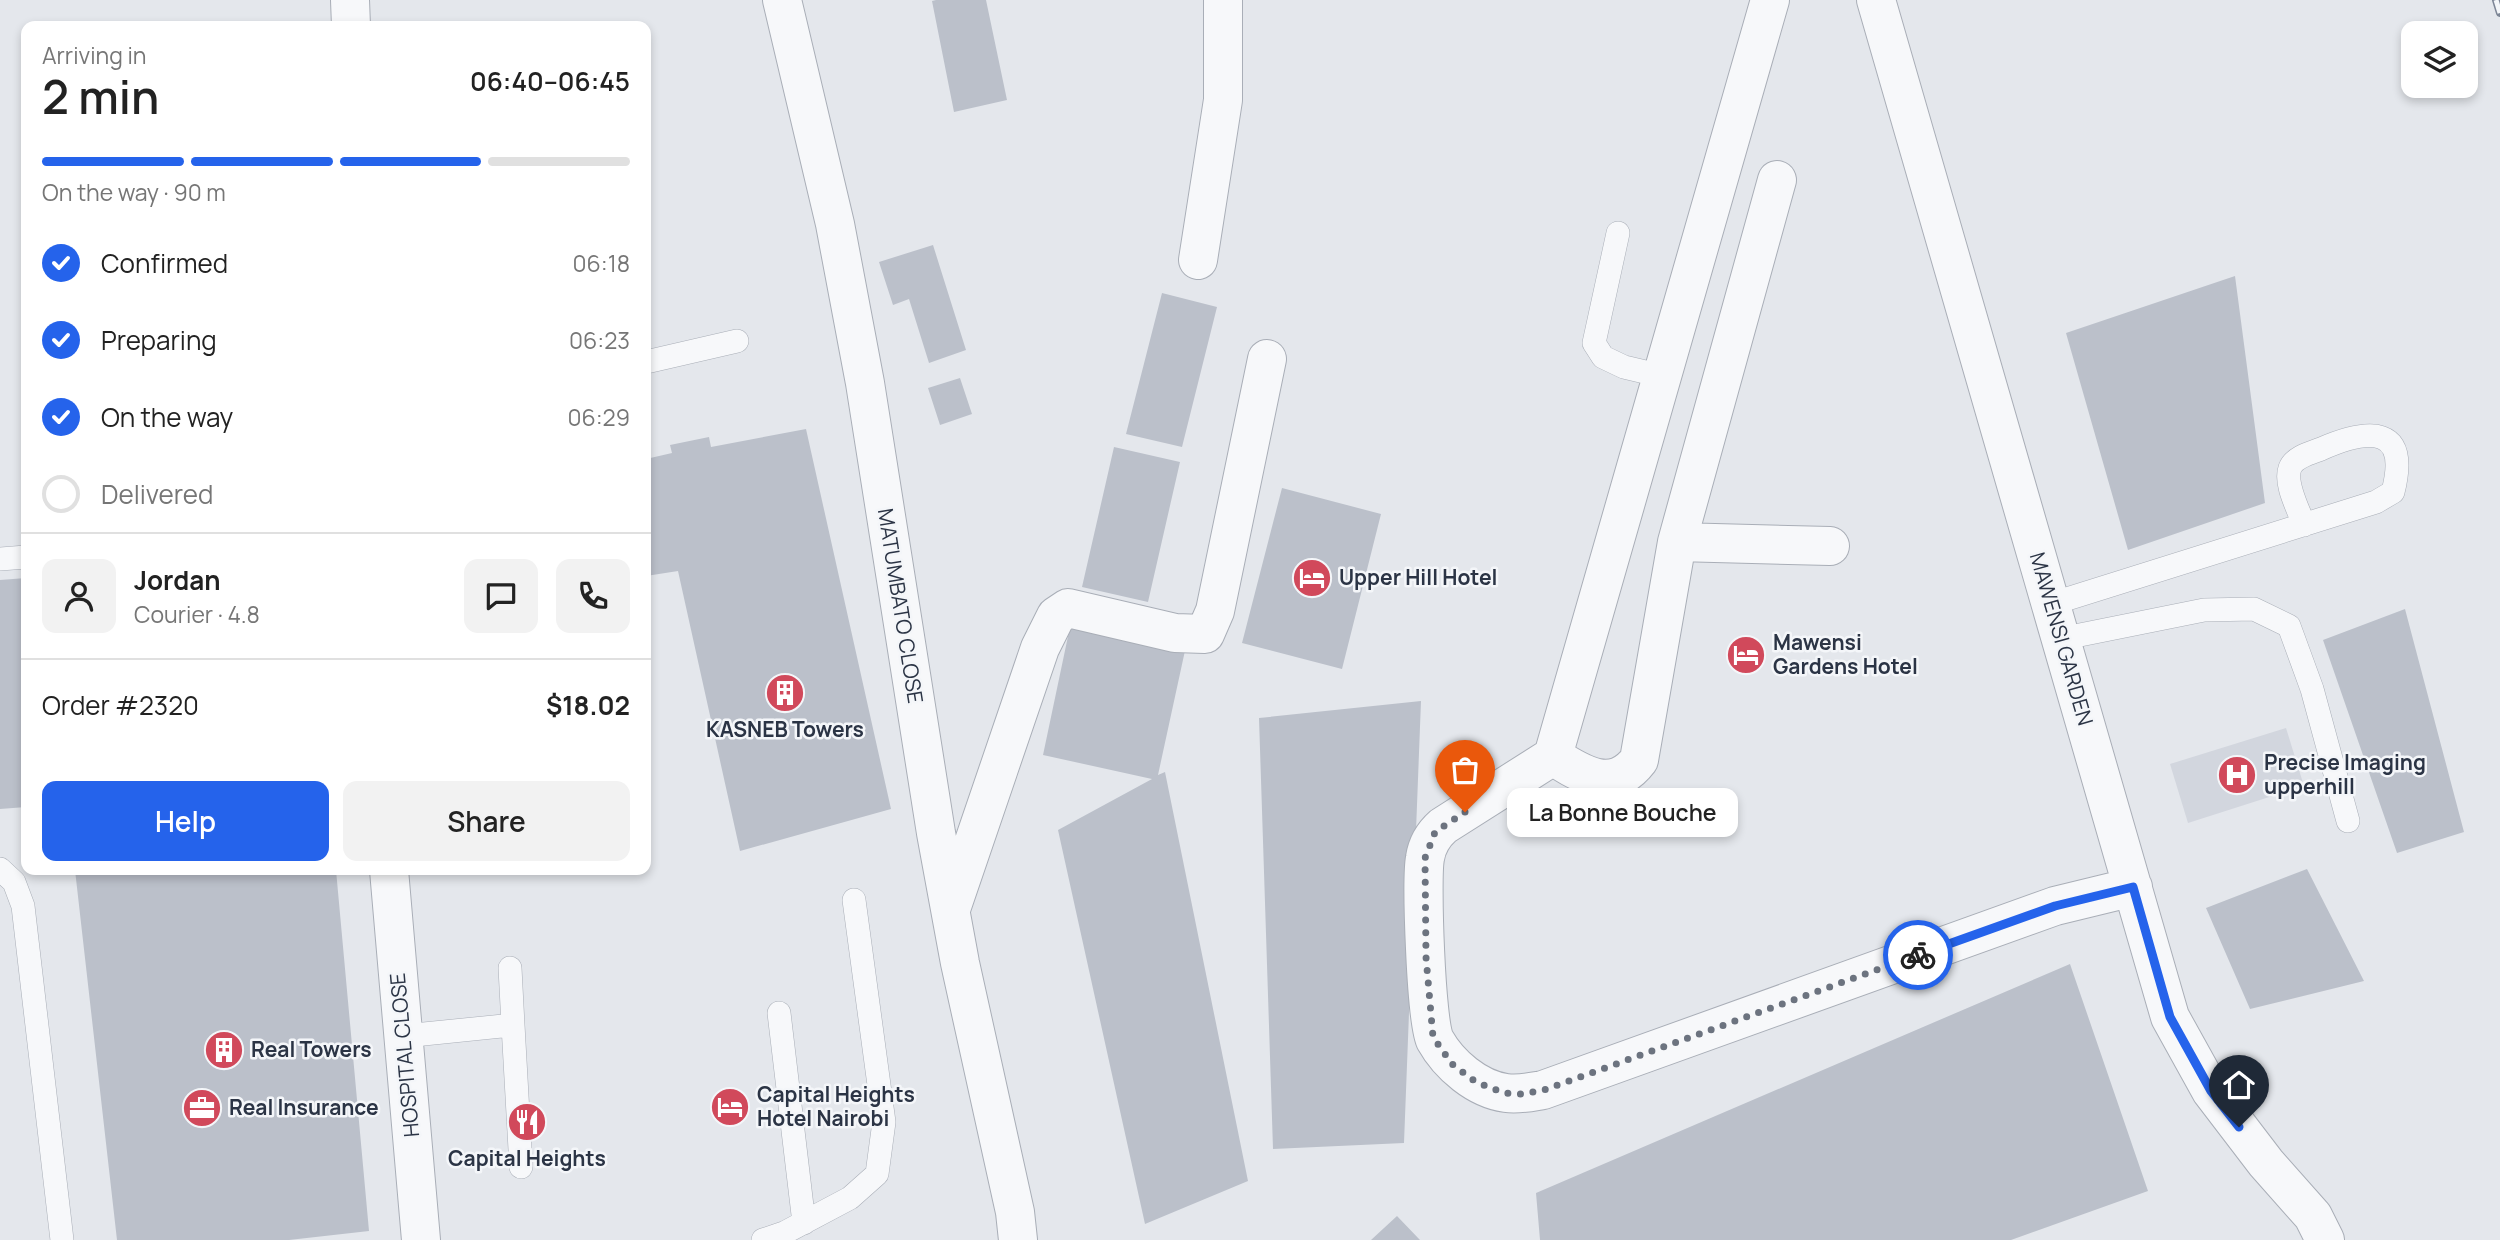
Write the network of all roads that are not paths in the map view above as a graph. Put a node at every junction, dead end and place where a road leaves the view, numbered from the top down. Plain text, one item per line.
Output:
1 (350, 0) edge
2 (782, 0) edge
3 (1223, 0) edge
4 (1770, 0) edge
5 (1876, 0) edge
6 (351, 21) edge
7 (1777, 180) dead end
8 (1618, 233) dead end
9 (1198, 260) dead end
10 (737, 341) dead end
11 (1267, 359) dead end
12 (651, 361) edge
13 (1662, 376) junction
14 (2304, 525) junction
15 (1677, 542) junction
16 (1830, 546) dead end
17 (21, 557) edge
18 (0, 559) edge
19 (2056, 622) junction
20 (1553, 756) junction
21 (2348, 821) dead end
22 (0, 869) edge
23 (389, 875) edge
24 (2133, 887) junction
25 (854, 900) dead end
26 (950, 911) junction
27 (510, 968) dead end
28 (779, 1013) dead end
29 (513, 1025) junction
30 (404, 1037) junction
31 (521, 1167) dead end
32 (804, 1223) junction
33 (1017, 1226) edge
34 (62, 1240) edge
35 (421, 1240) edge
36 (763, 1240) edge
37 (2325, 1240) edge

1 - 6 street
2 - 26 street, MATUMBATO CLOSE
3 - 9 street
4 - 13 street
5 - 19 street, MAWENSI GARDEN
7 - 15 street
8 - 13 lane
10 - 12 lane
11 - 26 street
13 - 20 street
14 - 14 lane
14 - 19 lane
15 - 16 street
15 - 20 street
17 - 18 lane
19 - 21 lane
19 - 24 street, MAWENSI GARDEN
20 - 24 street
22 - 34 lane
23 - 30 street, HOSPITAL CLOSE
24 - 37 street, MAWENSI GARDEN
25 - 32 lane
26 - 33 street, MATUMBATO CLOSE
27 - 29 lane
28 - 32 lane
29 - 30 lane
29 - 31 lane
30 - 35 street, HOSPITAL CLOSE
32 - 36 lane

